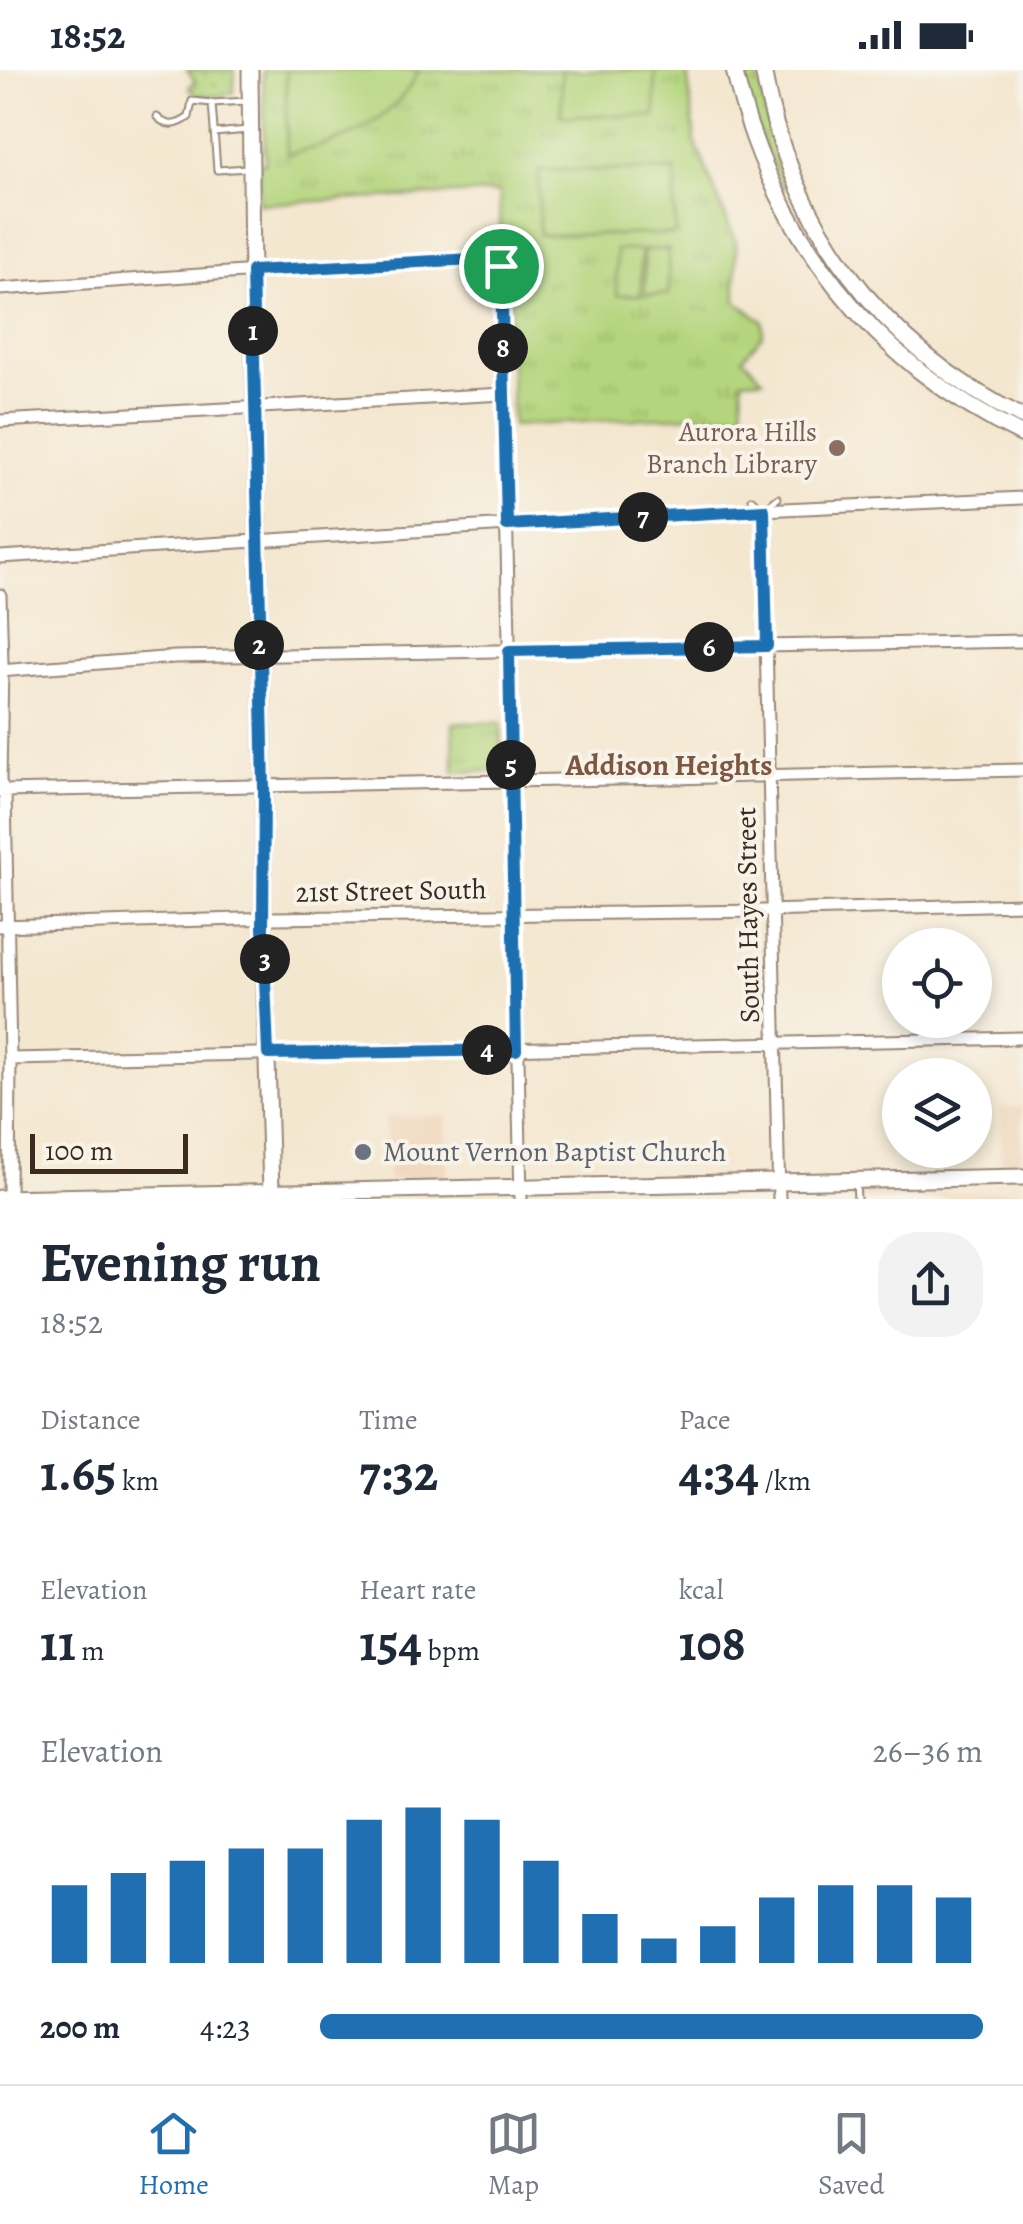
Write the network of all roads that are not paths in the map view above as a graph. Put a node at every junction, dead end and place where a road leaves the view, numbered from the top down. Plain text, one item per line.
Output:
1 (250, 70) edge
2 (734, 70) edge
3 (763, 70) edge
4 (250, 101) junction
5 (212, 103) junction
6 (157, 118) dead end
7 (251, 130) junction
8 (214, 134) junction
9 (252, 168) junction
10 (252, 271) junction
11 (0, 289) edge
12 (504, 394) junction
13 (255, 406) junction
14 (1023, 417) edge
15 (0, 421) edge
16 (1023, 435) edge
17 (778, 498) dead end
18 (1023, 498) edge
19 (752, 499) dead end
20 (764, 510) junction
21 (507, 525) junction
22 (258, 540) junction
23 (0, 558) edge
24 (0, 596) edge
25 (1023, 640) edge
26 (767, 646) junction
27 (509, 651) junction
28 (260, 656) junction
29 (1, 671) edge
30 (1023, 770) edge
31 (770, 774) junction
32 (511, 780) junction
33 (264, 788) junction
34 (2, 791) edge
35 (1023, 904) edge
36 (772, 911) junction
37 (513, 914) junction
38 (264, 919) junction
39 (4, 926) edge
40 (1023, 1038) edge
41 (776, 1044) junction
42 (516, 1050) junction
43 (268, 1054) junction
44 (10, 1059) junction
45 (1023, 1177) edge
46 (856, 1182) junction
47 (779, 1191) edge
48 (521, 1193) edge
49 (394, 1194) edge
50 (458, 1194) edge
51 (271, 1195) edge
52 (334, 1195) edge
53 (6, 1198) edge
54 (856, 1199) edge

1 - 4 street
2 - 16 street
3 - 14 street
4 - 5 lane
4 - 7 street
5 - 6 lane
5 - 8 lane
7 - 8 lane
7 - 9 street
8 - 9 lane
9 - 10 street
10 - 11 street
10 - 12 street
10 - 13 street
12 - 13 street
12 - 21 street
13 - 15 street
13 - 22 street
17 - 20 lane
18 - 20 street
19 - 20 lane
20 - 21 street
20 - 26 street, South Hayes Street
21 - 22 street
21 - 27 street
22 - 23 street
22 - 28 street
24 - 29 street
25 - 26 street
26 - 27 street
26 - 31 street, South Hayes Street
27 - 28 street
27 - 32 street
28 - 29 street
28 - 33 street
29 - 34 street
30 - 31 street
31 - 32 street
31 - 36 street, South Hayes Street
32 - 33 street
32 - 37 street
33 - 34 street
33 - 38 street
34 - 39 street
35 - 36 street, 21st Street South
36 - 37 street, 21st Street South
36 - 41 street, South Hayes Street
37 - 38 street, 21st Street South
37 - 42 street
38 - 39 street, 21st Street South
38 - 43 street
39 - 44 street
40 - 41 street
41 - 42 street
41 - 47 street, South Hayes Street
42 - 43 street
42 - 48 street
43 - 44 street
43 - 51 street
44 - 53 street
45 - 46 street
46 - 47 street
46 - 54 lane
47 - 48 street
48 - 50 street
49 - 50 street
49 - 52 street
51 - 52 street
51 - 53 street

